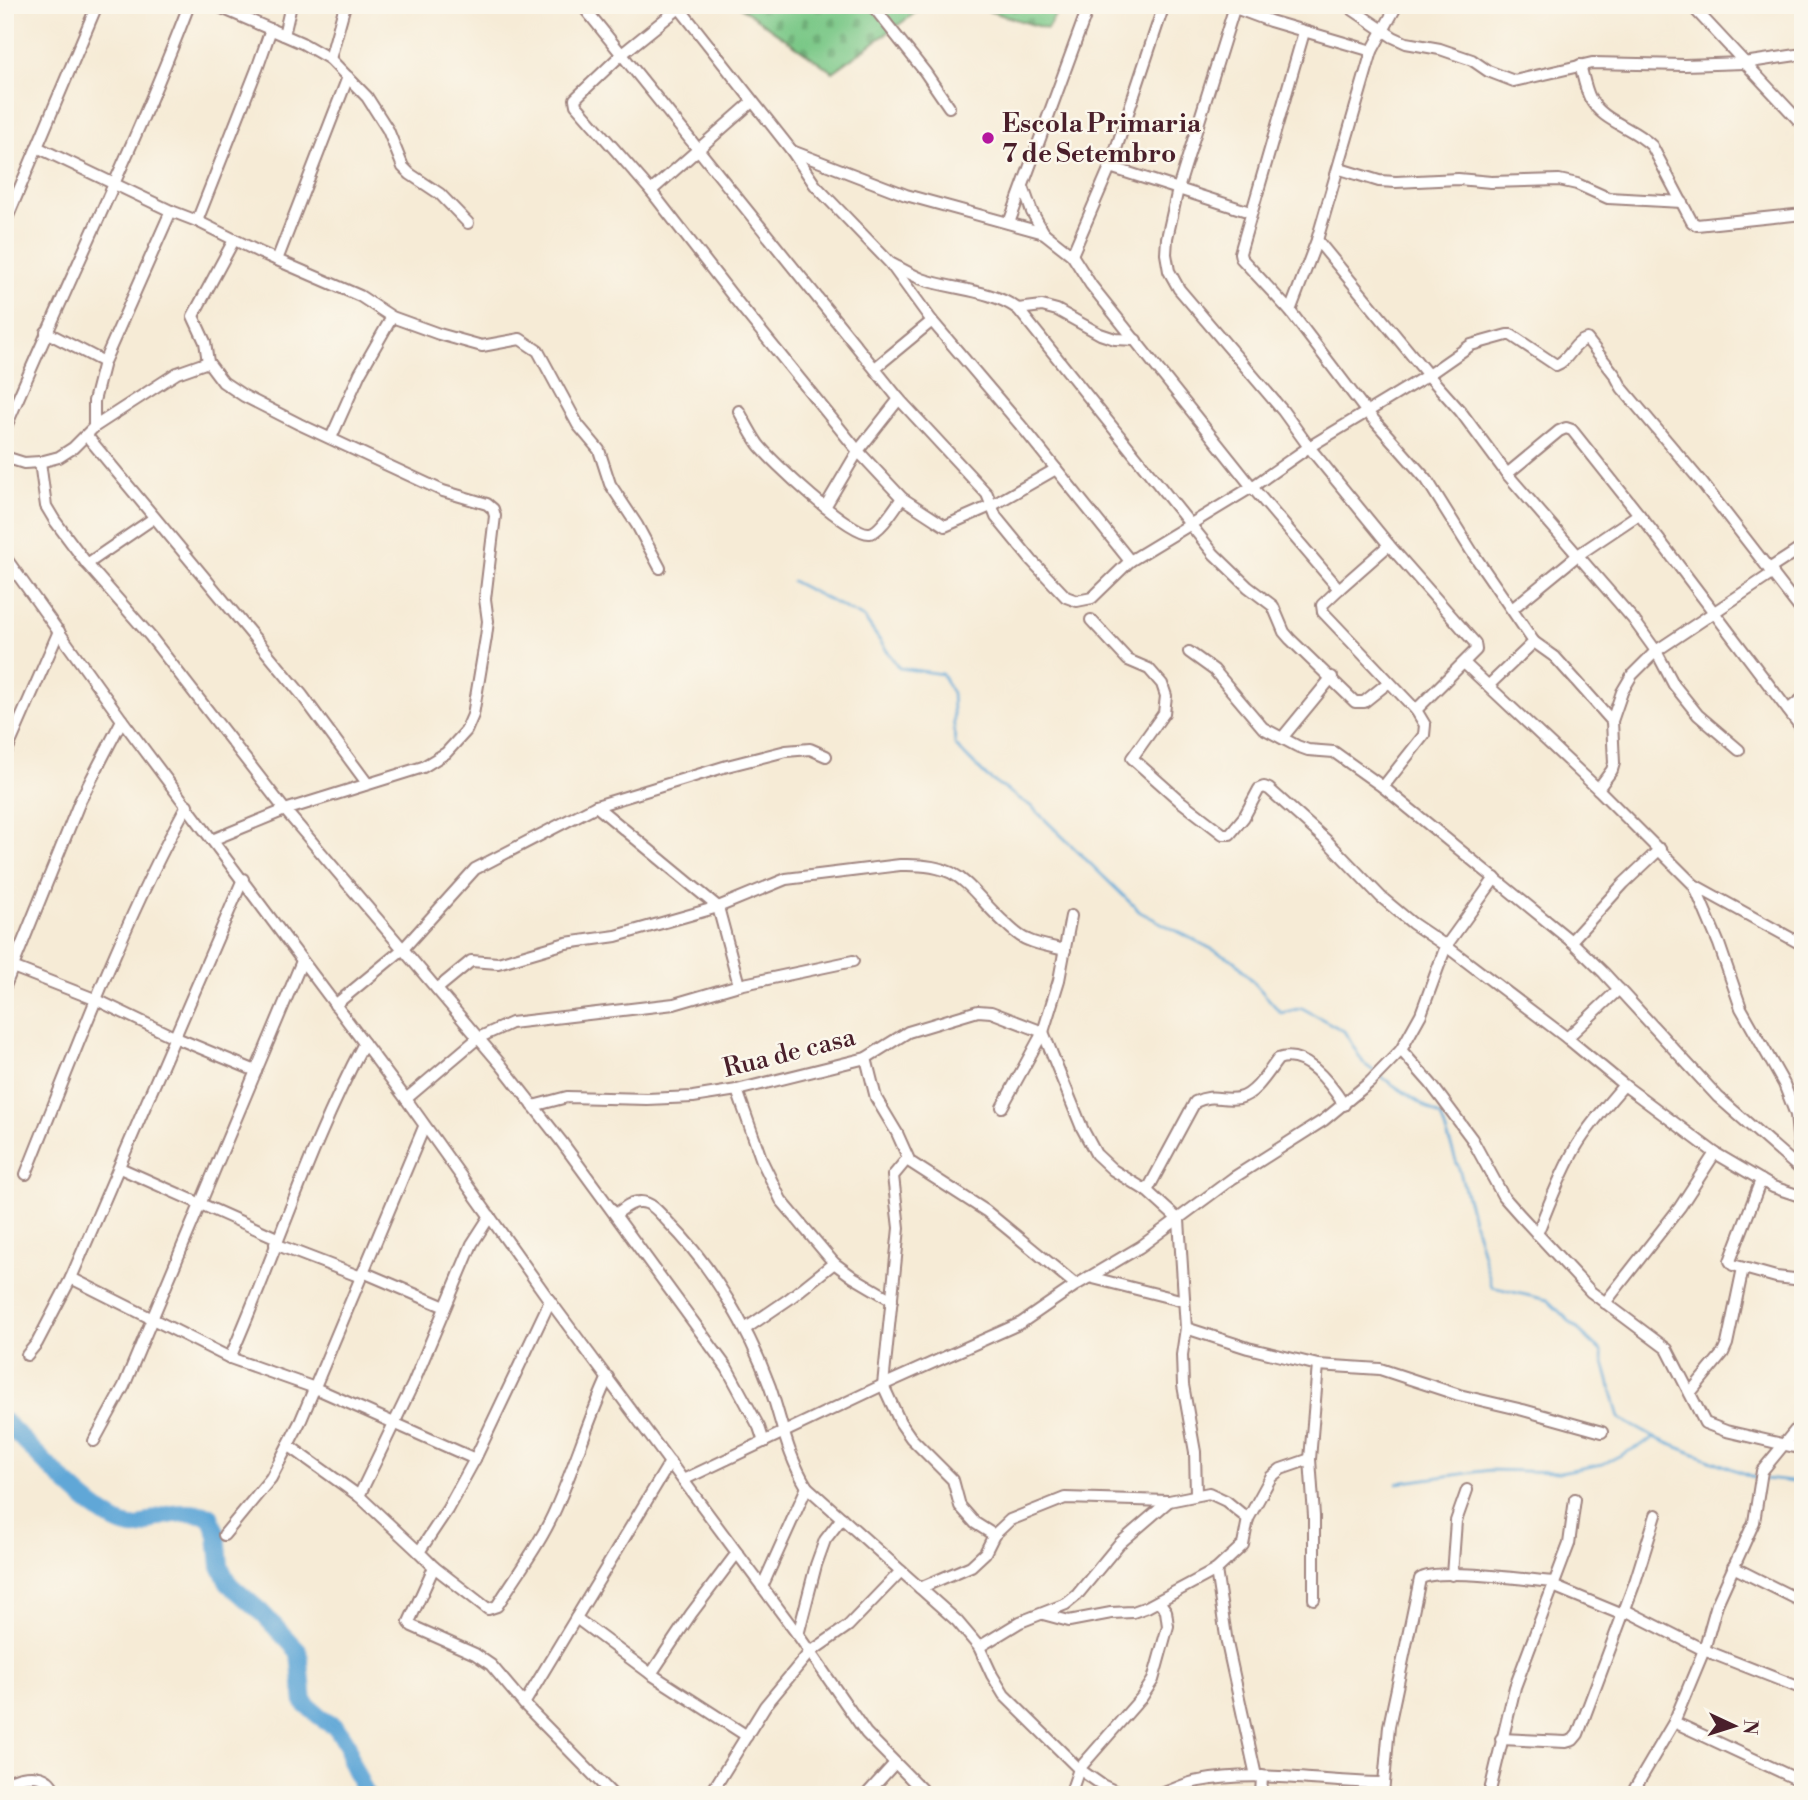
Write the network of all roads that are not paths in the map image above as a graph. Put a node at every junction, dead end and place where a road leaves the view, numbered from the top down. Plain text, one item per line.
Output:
1 (97, 5) edge
2 (189, 5) edge
3 (215, 5) edge
4 (291, 5) edge
5 (345, 5) edge
6 (582, 5) edge
7 (872, 5) edge
8 (1089, 5) edge
9 (1164, 5) edge
10 (1346, 5) edge
11 (1397, 5) edge
12 (1690, 5) edge
13 (678, 7) edge
14 (1237, 8) edge
15 (271, 29) junction
16 (1382, 31) junction
17 (1304, 32) junction
18 (284, 34) junction
19 (1372, 51) junction
20 (622, 54) junction
21 (1803, 54) edge
22 (330, 59) junction
23 (1744, 63) junction
24 (1580, 65) junction
25 (348, 77) junction
26 (752, 102) junction
27 (949, 107) dead end
28 (1803, 125) edge
29 (37, 147) junction
30 (699, 150) junction
31 (792, 150) junction
32 (1110, 167) junction
33 (1340, 169) junction
34 (114, 184) junction
35 (1023, 187) junction
36 (1178, 189) junction
37 (650, 191) junction
38 (1682, 202) junction
39 (171, 211) junction
40 (1250, 212) junction
41 (1803, 214) edge
42 (197, 221) junction
43 (5, 223) edge
44 (468, 223) dead end
45 (1009, 223) junction
46 (1044, 233) junction
47 (234, 240) junction
48 (1317, 240) junction
49 (1072, 256) junction
50 (277, 260) junction
51 (890, 263) junction
52 (1018, 309) junction
53 (1290, 311) junction
54 (392, 317) junction
55 (932, 321) junction
56 (46, 332) junction
57 (1136, 340) junction
58 (104, 362) junction
59 (208, 362) junction
60 (875, 368) junction
61 (1428, 375) junction
62 (899, 400) junction
63 (739, 411) dead end
64 (1366, 411) junction
65 (5, 429) edge
66 (90, 431) junction
67 (331, 438) junction
68 (1309, 447) junction
69 (858, 451) junction
70 (5, 457) edge
71 (40, 462) junction
72 (1056, 469) junction
73 (1507, 474) junction
74 (1252, 487) junction
75 (902, 498) junction
76 (993, 505) junction
77 (825, 507) junction
78 (1639, 514) junction
79 (154, 518) junction
80 (1191, 523) junction
81 (1389, 545) junction
82 (1803, 547) edge
83 (1578, 555) junction
84 (5, 557) edge
85 (1130, 561) junction
86 (87, 564) junction
87 (660, 568) dead end
88 (1771, 571) junction
89 (1339, 589) junction
90 (1512, 609) junction
91 (1714, 612) junction
92 (1803, 613) edge
93 (1091, 620) dead end
94 (59, 631) junction
95 (1534, 642) junction
96 (1656, 651) junction
97 (1189, 652) dead end
98 (1464, 663) junction
99 (1332, 677) junction
100 (1389, 682) junction
101 (1489, 685) junction
102 (1803, 698) edge
103 (1788, 709) junction
104 (1416, 710) junction
105 (122, 720) junction
106 (1612, 721) junction
107 (1803, 730) edge
108 (1282, 738) junction
109 (1739, 750) dead end
110 (5, 755) edge
111 (826, 756) dead end
112 (367, 783) junction
113 (1383, 787) junction
114 (1598, 789) junction
115 (187, 805) junction
116 (596, 806) junction
117 (285, 810) junction
118 (212, 840) junction
119 (1660, 849) junction
120 (1495, 878) junction
121 (243, 879) junction
122 (1694, 885) junction
123 (718, 907) junction
124 (1071, 916) dead end
125 (1571, 941) junction
126 (1803, 944) edge
127 (1446, 946) junction
128 (403, 949) junction
129 (1065, 950) junction
130 (302, 961) junction
131 (853, 961) dead end
132 (10, 965) edge
133 (739, 985) junction
134 (5, 986) edge
135 (437, 989) junction
136 (1619, 989) junction
137 (97, 1000) junction
138 (335, 1005) junction
139 (1043, 1032) junction
140 (174, 1037) junction
141 (478, 1038) junction
142 (1567, 1038) junction
143 (364, 1043) junction
144 (1401, 1050) junction
145 (866, 1058) junction
146 (256, 1071) junction
147 (1623, 1085) junction
148 (737, 1090) junction
149 (406, 1099) junction
150 (1344, 1105) junction
151 (533, 1106) junction
152 (1002, 1107) dead end
153 (424, 1127) junction
154 (1715, 1153) junction
155 (907, 1159) junction
156 (120, 1168) junction
157 (1801, 1170) junction
158 (26, 1174) dead end
159 (1761, 1180) junction
160 (1803, 1184) edge
161 (1147, 1191) junction
162 (1803, 1197) edge
163 (199, 1204) junction
164 (616, 1214) junction
165 (490, 1216) junction
166 (1179, 1220) junction
167 (1537, 1234) junction
168 (276, 1241) junction
169 (834, 1263) junction
170 (1743, 1268) junction
171 (362, 1275) junction
172 (1089, 1277) junction
173 (71, 1278) junction
174 (1803, 1280) edge
175 (1076, 1285) junction
176 (892, 1300) junction
177 (550, 1301) junction
178 (1184, 1301) junction
179 (1605, 1303) junction
180 (445, 1307) junction
181 (152, 1318) junction
182 (1186, 1328) junction
183 (745, 1329) junction
184 (27, 1355) dead end
185 (230, 1358) junction
186 (1318, 1365) junction
187 (608, 1377) junction
188 (883, 1384) junction
189 (315, 1388) junction
190 (1690, 1393) junction
191 (1803, 1421) edge
192 (394, 1423) junction
193 (1602, 1432) dead end
194 (783, 1433) junction
195 (94, 1441) dead end
196 (764, 1442) junction
197 (1786, 1444) junction
198 (288, 1445) junction
199 (1803, 1449) edge
200 (475, 1460) junction
201 (1310, 1460) junction
202 (670, 1462) junction
203 (683, 1480) junction
204 (807, 1487) junction
205 (1467, 1490) dead end
206 (1196, 1494) junction
207 (359, 1496) junction
208 (1575, 1499) dead end
209 (1169, 1501) junction
210 (1656, 1515) dead end
211 (842, 1518) junction
212 (1248, 1519) junction
213 (224, 1535) dead end
214 (995, 1535) junction
215 (419, 1552) junction
216 (737, 1553) junction
217 (434, 1567) junction
218 (1733, 1567) junction
219 (1216, 1570) junction
220 (901, 1571) junction
221 (1452, 1575) junction
222 (1553, 1584) junction
223 (762, 1587) junction
224 (920, 1588) junction
225 (1314, 1599) dead end
226 (1159, 1601) junction
227 (1803, 1602) edge
228 (1624, 1613) junction
229 (1043, 1614) junction
230 (576, 1618) junction
231 (798, 1635) junction
232 (979, 1647) junction
233 (1704, 1650) junction
234 (809, 1653) junction
235 (651, 1674) junction
236 (1803, 1689) edge
237 (524, 1704) junction
238 (1674, 1722) junction
239 (747, 1736) junction
240 (1501, 1740) junction
241 (895, 1763) junction
242 (1803, 1763) edge
243 (1079, 1769) junction
244 (1259, 1776) junction
245 (1800, 1781) edge
246 (5, 1785) edge
247 (1383, 1789) edge
248 (58, 1795) edge
249 (613, 1795) edge
250 (710, 1795) edge
251 (866, 1795) edge
252 (927, 1795) edge
253 (1070, 1795) edge
254 (1123, 1795) edge
255 (1158, 1795) edge
256 (1261, 1795) edge
257 (1489, 1795) edge
258 (1631, 1795) edge

1 - 29 street
2 - 34 street
3 - 15 street
4 - 18 street
5 - 22 street
6 - 20 street
7 - 27 street
8 - 35 street
9 - 32 street
10 - 16 street
11 - 16 street
12 - 23 street
13 - 20 street
13 - 26 street
14 - 17 street
14 - 36 street
15 - 18 street
15 - 42 street
16 - 19 street
16 - 24 street
17 - 19 street
17 - 40 street
18 - 22 street
19 - 33 street
20 - 30 street
20 - 37 street
21 - 23 street
22 - 25 street
23 - 24 street
23 - 28 street
24 - 38 street
25 - 44 street
25 - 50 street
26 - 30 street
26 - 31 street
29 - 34 street
29 - 43 street
30 - 37 street
30 - 60 street
31 - 45 street
31 - 51 street
32 - 36 street
32 - 49 street
33 - 38 street
33 - 48 street
34 - 39 street
34 - 56 street
35 - 45 street
35 - 46 street
36 - 40 street
36 - 68 street
37 - 69 street
38 - 41 street
39 - 42 street
39 - 58 street
40 - 53 street
42 - 47 street
45 - 46 street
46 - 49 street
47 - 50 street
47 - 59 street
48 - 53 street
48 - 61 street
49 - 57 street
50 - 54 street
51 - 52 street
51 - 55 street
52 - 57 street
52 - 80 street
53 - 64 street
54 - 67 street
54 - 87 street
55 - 60 street
55 - 72 street
56 - 58 street
56 - 65 street
57 - 74 street
58 - 66 street
59 - 66 street
59 - 67 street
60 - 62 street
61 - 64 street
61 - 73 street
61 - 88 street
62 - 69 street
62 - 76 street
63 - 77 street
64 - 68 street
64 - 90 street
66 - 71 street
66 - 79 street
67 - 112 street
68 - 74 street
68 - 81 street
69 - 75 street
69 - 77 street
70 - 71 street
71 - 86 street
72 - 76 street
72 - 85 street
73 - 78 street
73 - 83 street
74 - 80 street
74 - 89 street
75 - 76 street
75 - 77 street
76 - 85 street
78 - 83 street
78 - 91 street
79 - 86 street
79 - 112 street
80 - 85 street
80 - 99 street
81 - 89 street
81 - 98 street
82 - 88 street
83 - 90 street
83 - 96 street
84 - 94 street
86 - 117 street
88 - 91 street
88 - 92 street
89 - 100 street
90 - 95 street
91 - 96 street
91 - 103 street
93 - 127 street
94 - 105 street
94 - 110 street
95 - 101 street
95 - 106 street
96 - 106 street
96 - 109 street
97 - 108 street
98 - 101 street
98 - 104 street
99 - 100 street
99 - 108 street
100 - 104 street
101 - 114 street
102 - 103 street
103 - 107 street
104 - 113 street
105 - 115 street
105 - 132 street
106 - 114 street
108 - 113 street
111 - 116 street
112 - 117 street
113 - 120 street
114 - 119 street
115 - 118 street
115 - 137 street
116 - 123 street
116 - 128 street
117 - 118 street
117 - 128 street
118 - 121 street
119 - 122 street
119 - 125 street
120 - 125 street
120 - 127 street
121 - 130 street
121 - 140 street
122 - 126 street
122 - 157 street
123 - 129 street
123 - 133 street
123 - 135 street
124 - 129 street
125 - 136 street
127 - 142 street
127 - 144 street
128 - 135 street
128 - 138 street
129 - 139 street
130 - 138 street
130 - 146 street
131 - 133 street
132 - 134 street
132 - 137 street
133 - 141 street
135 - 141 street
136 - 142 street
136 - 157 street
137 - 140 street
137 - 158 street
138 - 143 street
139 - 145 street, Rua de casa
139 - 152 street
139 - 161 street
140 - 146 street
140 - 156 street
141 - 149 street
141 - 151 street
142 - 147 street
143 - 149 street
143 - 168 street
144 - 150 street
144 - 167 street
145 - 148 street, Rua de casa
145 - 155 street
146 - 163 street
147 - 154 street
147 - 167 street
148 - 151 street, Rua de casa
148 - 169 street
149 - 153 street
150 - 161 street
150 - 166 street
151 - 164 street
153 - 165 street
153 - 171 street
154 - 159 street
154 - 179 street
155 - 175 street
155 - 176 street
156 - 163 street
156 - 173 street
157 - 160 street
159 - 162 street
159 - 170 street
161 - 166 street
163 - 168 street
163 - 181 street
164 - 183 street
164 - 196 street
165 - 177 street
165 - 180 street
166 - 172 street
166 - 178 street
167 - 179 street
168 - 171 street
168 - 185 street
169 - 176 street
169 - 183 street
170 - 174 street
170 - 190 street
171 - 180 street
171 - 189 street
172 - 175 street
172 - 178 street
173 - 181 street
173 - 184 street
175 - 188 street
176 - 188 street
177 - 187 street
177 - 200 street
178 - 182 street
179 - 190 street
180 - 192 street
181 - 185 street
181 - 195 street
182 - 186 street
182 - 206 street
183 - 194 street
185 - 189 street
186 - 193 street
186 - 201 street
187 - 202 street
187 - 217 street
188 - 194 street
188 - 214 street
189 - 192 street
189 - 198 street
190 - 197 street
191 - 197 street
192 - 200 street
192 - 207 street
194 - 196 street
194 - 204 street
196 - 203 street
197 - 199 street
197 - 218 street
198 - 207 street
198 - 213 street
200 - 215 street
201 - 212 street
201 - 225 street
202 - 203 street
202 - 230 street
203 - 216 street
204 - 211 street
204 - 223 street
205 - 221 street
206 - 209 street
206 - 212 street
207 - 215 street
208 - 222 street
209 - 214 street
209 - 229 street
210 - 228 street
211 - 220 street
211 - 231 street
212 - 219 street
214 - 224 street
215 - 217 street
216 - 223 street
216 - 235 street
217 - 237 street
218 - 227 street
218 - 233 street
219 - 226 street
219 - 244 street
220 - 224 street
220 - 234 street
221 - 222 street
221 - 247 street
222 - 228 street
222 - 240 street
223 - 231 street
224 - 232 street
226 - 229 street
226 - 243 street
228 - 233 street
228 - 240 street
229 - 232 street
230 - 235 street
230 - 237 street
231 - 234 street
232 - 243 street
233 - 236 street
233 - 238 street
234 - 239 street
234 - 241 street
235 - 239 street
237 - 249 street
238 - 245 street
238 - 258 street
239 - 250 street
240 - 257 street
241 - 251 street
241 - 252 street
242 - 245 street
243 - 253 street
243 - 254 street
244 - 247 street
244 - 255 street
244 - 256 street
246 - 248 street

